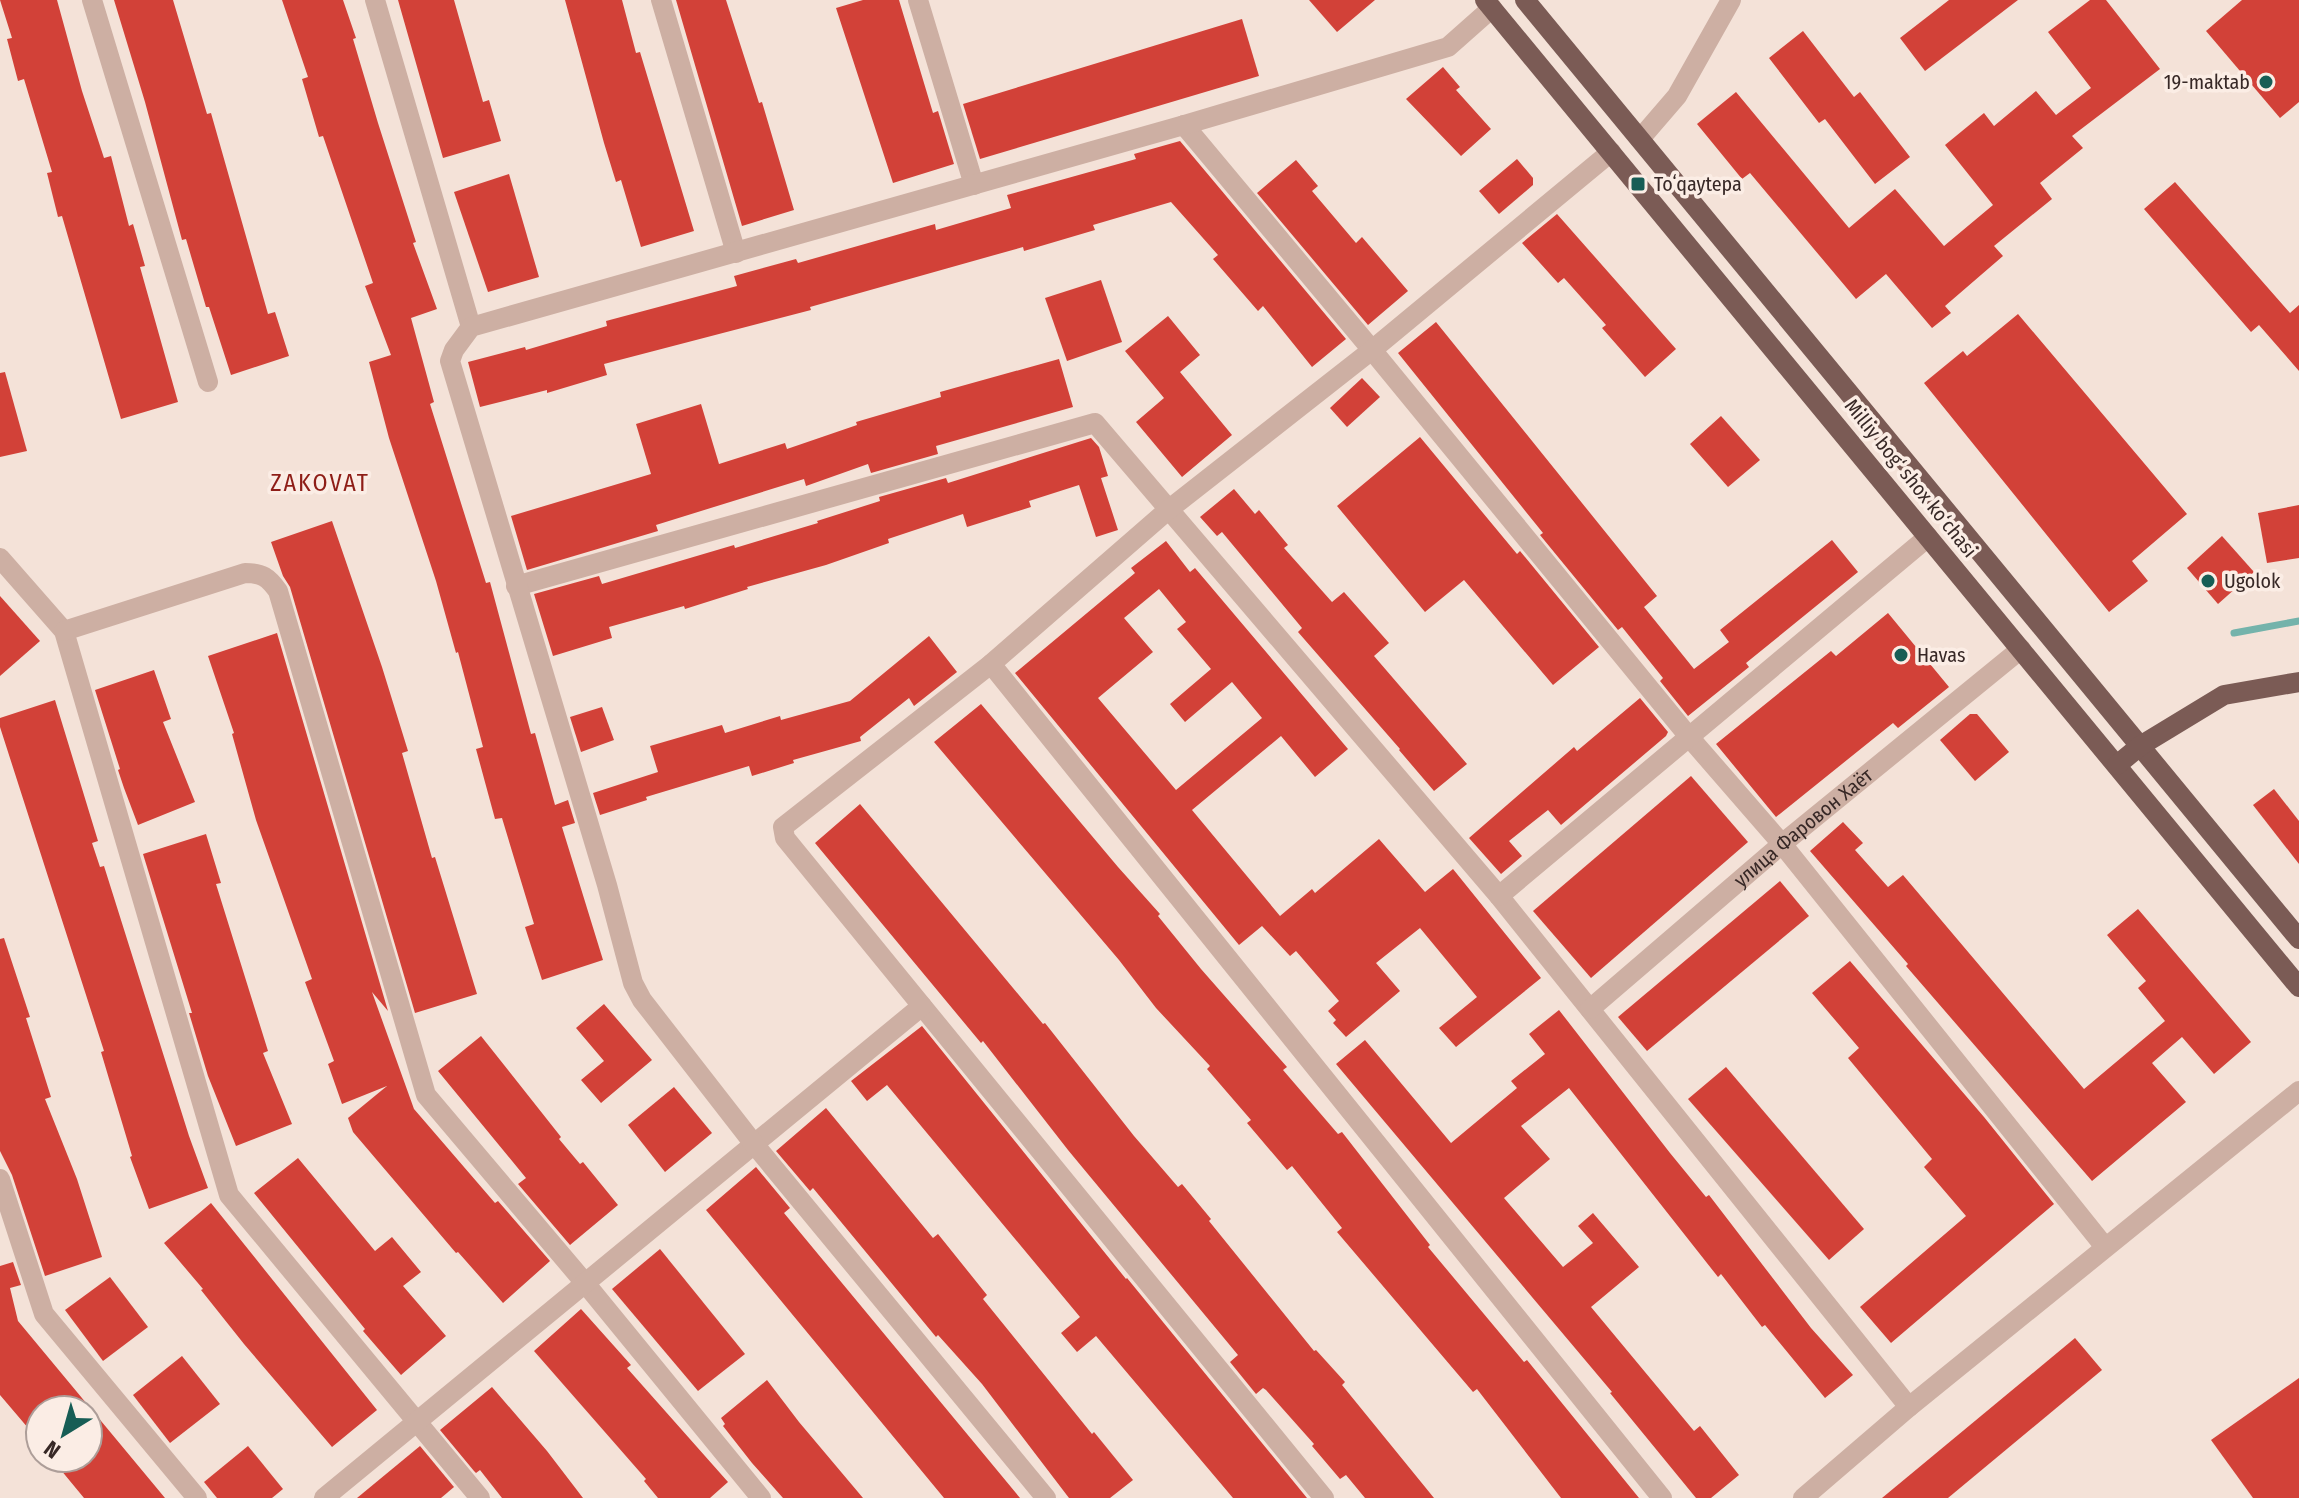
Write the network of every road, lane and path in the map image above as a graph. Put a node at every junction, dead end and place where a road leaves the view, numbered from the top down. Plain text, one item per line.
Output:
1 (92, 0) edge
2 (375, 0) edge
3 (661, 0) edge
4 (918, 0) edge
5 (1525, 0) edge
6 (1731, 0) edge
7 (1489, 4) edge
8 (1184, 125) junction
9 (1640, 139) junction
10 (1611, 152) junction
11 (974, 185) junction
12 (736, 253) junction
13 (471, 327) junction
14 (1372, 350) junction
15 (208, 382) dead end
16 (1168, 510) junction
17 (1928, 537) junction
18 (0, 558) edge
19 (516, 586) junction
20 (64, 631) junction
21 (2021, 649) junction
22 (991, 664) junction
23 (2299, 682) edge
24 (1690, 738) junction
25 (2140, 746) junction
26 (2117, 765) junction
27 (1782, 844) junction
28 (1499, 896) junction
29 (2299, 939) edge
30 (2299, 987) edge
31 (922, 1006) junction
32 (1590, 1009) junction
33 (2299, 1091) edge
34 (754, 1144) junction
35 (0, 1179) edge
36 (2105, 1247) junction
37 (585, 1283) junction
38 (1909, 1407) junction
39 (416, 1422) junction
40 (197, 1498) edge
41 (324, 1498) edge
42 (480, 1498) edge
43 (761, 1498) edge
44 (1046, 1498) edge
45 (1324, 1498) edge
46 (1662, 1498) edge
47 (1803, 1498) edge

1 - 15 street
2 - 13 street
3 - 12 street
4 - 11 street
5 - 9 main road, Milliy bog‘ shox ko‘chasi
6 - 9 street
7 - 8 street
7 - 10 main road, Milliy bog‘ shox ko‘chasi
8 - 11 street
8 - 14 street
9 - 25 main road, Milliy bog‘ shox ko‘chasi
10 - 14 street
10 - 17 main road, Milliy bog‘ shox ko‘chasi
11 - 12 street
12 - 13 street
13 - 19 street
14 - 16 street
14 - 24 street
16 - 19 street
16 - 22 street
16 - 28 street
17 - 21 main road, Milliy bog‘ shox ko‘chasi
17 - 24 street
18 - 20 street
19 - 34 street
20 - 37 street
20 - 39 street
21 - 26 main road, Milliy bog‘ shox ko‘chasi
21 - 27 street, улица Фаровон Хаёт
22 - 31 street
22 - 46 street
23 - 25 main road
24 - 27 street
24 - 28 street
25 - 26 main road
25 - 29 main road, Milliy bog‘ shox ko‘chasi
26 - 30 main road, Milliy bog‘ shox ko‘chasi
27 - 32 street, улица Фаровон Хаёт
27 - 36 street
28 - 32 street
31 - 34 street
31 - 45 street
32 - 38 street
33 - 36 street
34 - 37 street
34 - 44 street
35 - 40 street
36 - 38 street
37 - 39 street
37 - 43 street
38 - 47 street
39 - 41 street
39 - 42 street

